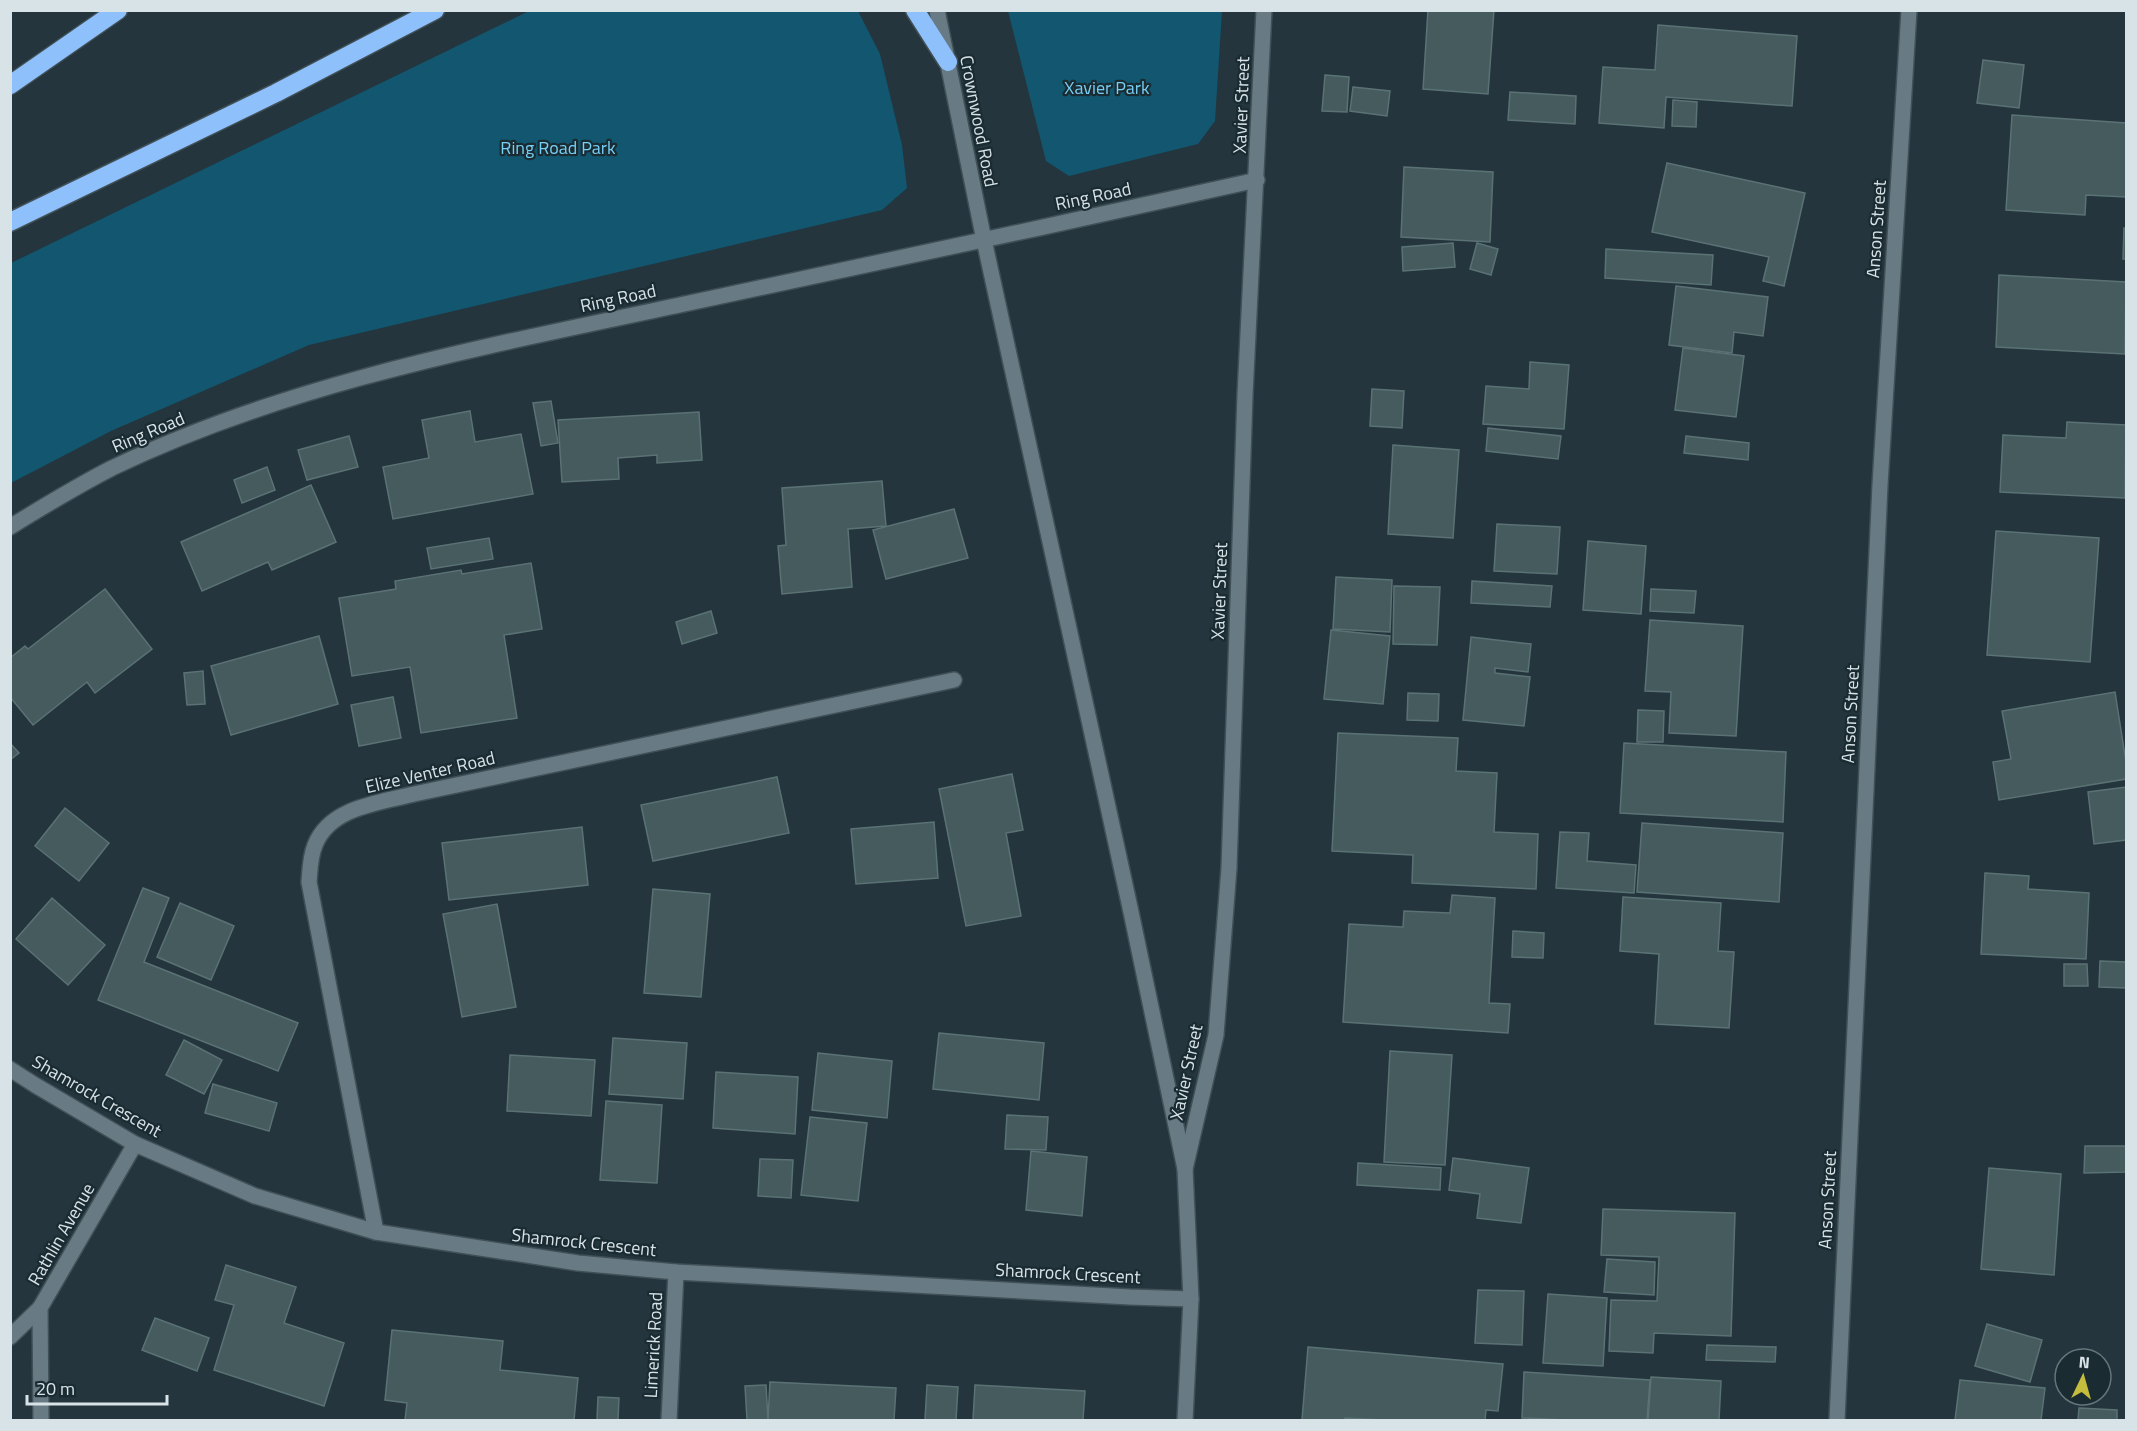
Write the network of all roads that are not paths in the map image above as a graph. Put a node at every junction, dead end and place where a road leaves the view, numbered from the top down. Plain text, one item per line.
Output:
1 (118, 10) edge
2 (435, 10) edge
3 (915, 10) edge
4 (937, 10) edge
5 (1264, 10) edge
6 (1909, 10) edge
7 (948, 62) junction
8 (10, 85) edge
9 (1257, 180) junction
10 (10, 222) edge
11 (984, 240) junction
12 (10, 527) edge
13 (954, 680) dead end
14 (10, 1069) edge
15 (135, 1144) junction
16 (1185, 1169) junction
17 (376, 1232) junction
18 (676, 1272) junction
19 (1191, 1299) junction
20 (40, 1308) junction
21 (10, 1336) edge
22 (41, 1420) edge
23 (669, 1420) edge
24 (1185, 1420) edge
25 (1837, 1420) edge

1 - 8 highway
2 - 10 highway
3 - 7 highway
4 - 7 street, Crownwood Road
5 - 9 street, Xavier Street
6 - 25 street, Anson Street
7 - 11 street, Crownwood Road
9 - 11 street, Ring Road
9 - 16 street, Xavier Street
11 - 12 street, Ring Road
11 - 16 street, Xavier Street
13 - 17 street, Elize Venter Road
14 - 15 street, Shamrock Crescent
15 - 17 street, Shamrock Crescent
15 - 20 street, Rathlin Avenue
16 - 19 street, Xavier Street
17 - 18 street, Shamrock Crescent
18 - 19 street, Shamrock Crescent
18 - 23 street, Limerick Road
19 - 24 street, Xavier Street
20 - 21 street
20 - 22 street, Rathlin Avenue

